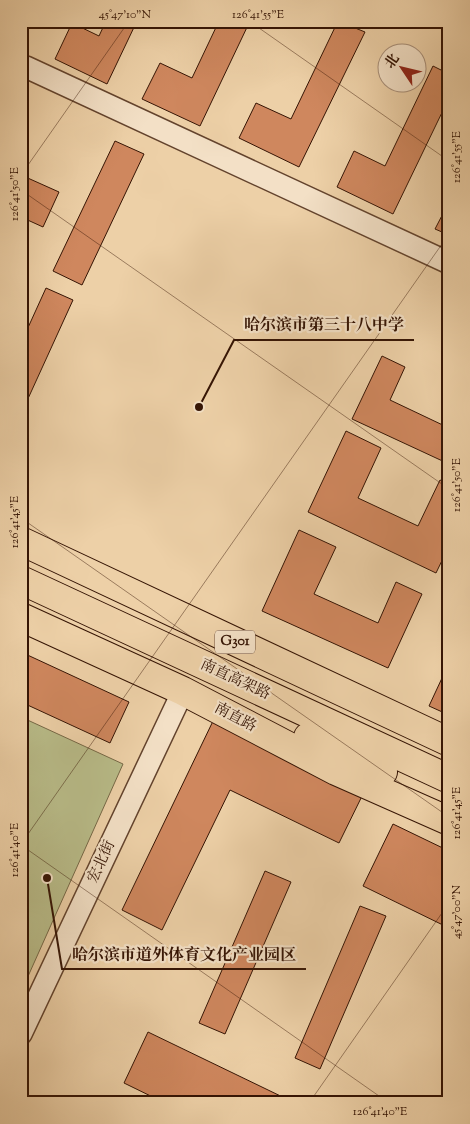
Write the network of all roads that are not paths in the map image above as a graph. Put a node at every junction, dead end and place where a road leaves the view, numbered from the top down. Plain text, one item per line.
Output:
1 (21, 68) edge
2 (449, 263) edge
3 (21, 541) edge
4 (21, 580) edge
5 (21, 604) edge
6 (21, 617) edge
7 (183, 691) junction
8 (449, 742) edge
9 (449, 780) edge
10 (449, 802) edge
11 (449, 821) edge
12 (21, 1034) edge

1 - 2 street
3 - 8 highway, G301
4 - 9 highway, 南直高架路
5 - 10 highway, 南直高架路
6 - 7 highway, 南直路
7 - 11 highway, 南直路
7 - 12 street, 宏北街

